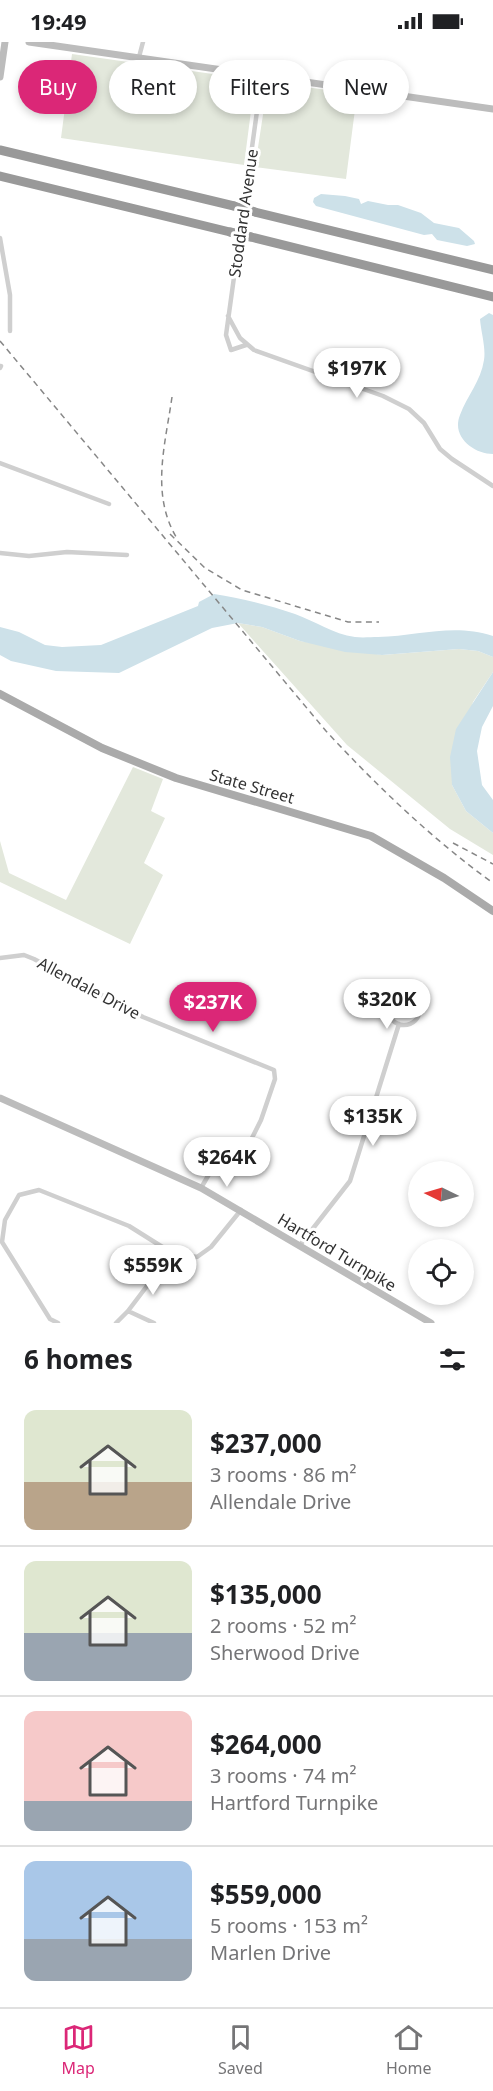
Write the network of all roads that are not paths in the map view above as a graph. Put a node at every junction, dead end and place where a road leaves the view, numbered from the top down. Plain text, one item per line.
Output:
1 (5, 42) edge
2 (29, 42) edge
3 (143, 42) edge
4 (139, 57) junction
5 (209, 67) edge
6 (0, 77) edge
7 (311, 82) edge
8 (493, 109) edge
9 (256, 114) edge
10 (0, 150) edge
11 (0, 176) edge
12 (0, 238) edge
13 (493, 270) edge
14 (493, 297) edge
15 (228, 316) junction
16 (10, 331) dead end
17 (246, 345) junction
18 (0, 463) edge
19 (493, 486) edge
20 (109, 504) dead end
21 (0, 553) edge
22 (127, 555) dead end
23 (0, 694) edge
24 (493, 911) edge
25 (0, 958) edge
26 (399, 1024) junction
27 (0, 1098) edge
28 (201, 1188) junction
29 (241, 1210) junction
30 (300, 1245) junction
31 (172, 1253) junction
32 (128, 1311) junction
33 (58, 1323) edge
34 (116, 1323) edge
35 (154, 1323) edge
36 (431, 1323) edge

1 - 6 main road
2 - 4 main road
3 - 4 street
4 - 5 main road
7 - 8 main road
9 - 15 street, Stoddard Avenue
10 - 13 highway, bridge
11 - 14 highway, bridge
12 - 16 street
15 - 17 street
15 - 17 street, Stoddard Avenue
17 - 19 street
18 - 20 street
21 - 22 street
23 - 24 main road, State Street
25 - 28 street, Allendale Drive
26 - 26 street
26 - 30 street
27 - 28 main road, Hartford Turnpike
28 - 29 main road, Hartford Turnpike
29 - 30 main road, Hartford Turnpike
29 - 31 street
30 - 36 main road, Hartford Turnpike
31 - 32 street
31 - 33 street
32 - 34 street
32 - 35 street

